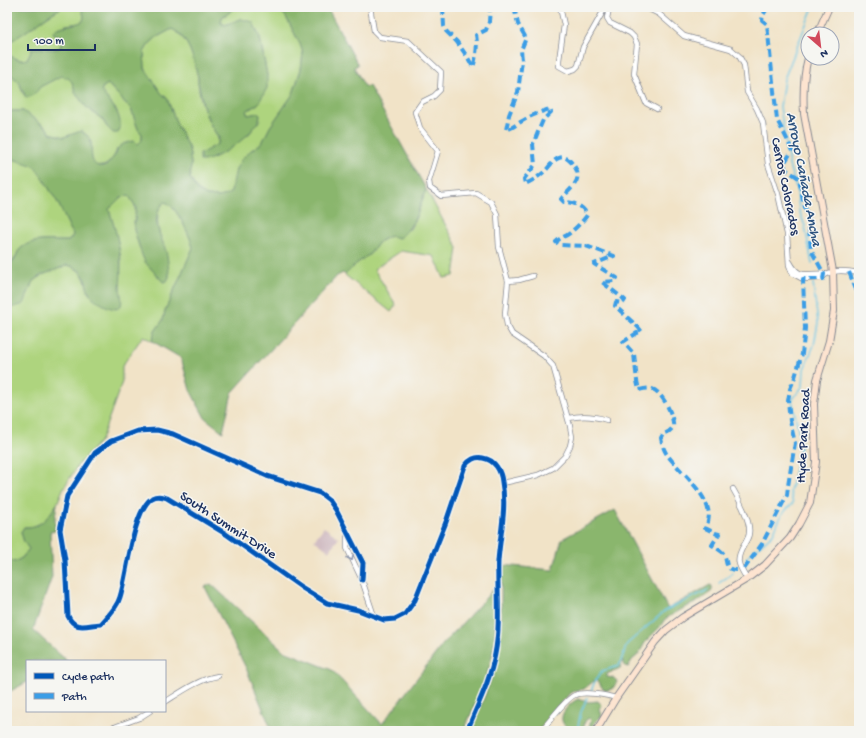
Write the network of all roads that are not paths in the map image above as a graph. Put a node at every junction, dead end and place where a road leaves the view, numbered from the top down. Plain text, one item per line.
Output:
1 (370, 7) edge
2 (560, 7) edge
3 (829, 7) edge
4 (606, 8) edge
5 (820, 26) edge
6 (806, 66) edge
7 (657, 109) dead end
8 (833, 272) junction
9 (859, 273) edge
10 (533, 276) dead end
11 (508, 281) junction
12 (569, 418) junction
13 (607, 420) dead end
14 (503, 482) junction
15 (733, 489) dead end
16 (348, 534) junction
17 (747, 579) junction
18 (362, 580) junction
19 (374, 616) junction
20 (218, 676) dead end
21 (616, 698) junction
22 (166, 701) edge
23 (149, 712) edge
24 (107, 731) edge
25 (467, 731) edge
26 (541, 731) edge
27 (596, 731) edge

1 - 11 street
2 - 4 street
3 - 5 main road
4 - 7 street
4 - 8 street, Cerros Colorados
6 - 8 main road, Hyde Park Road
8 - 9 street, Cerros Colorados
8 - 17 main road, Hyde Park Road
10 - 11 street
11 - 12 street
12 - 13 street
12 - 14 street
14 - 19 street, South Summit Drive
14 - 25 street, South Summit Drive
15 - 17 street
16 -> 18 street, South Summit Drive
16 - 18 street, South Summit Drive
16 - 19 street, South Summit Drive
17 - 21 main road, Hyde Park Road
18 - 19 street, South Summit Drive
20 - 22 street
21 - 26 street
21 - 27 main road, Hyde Park Road
23 - 24 street

